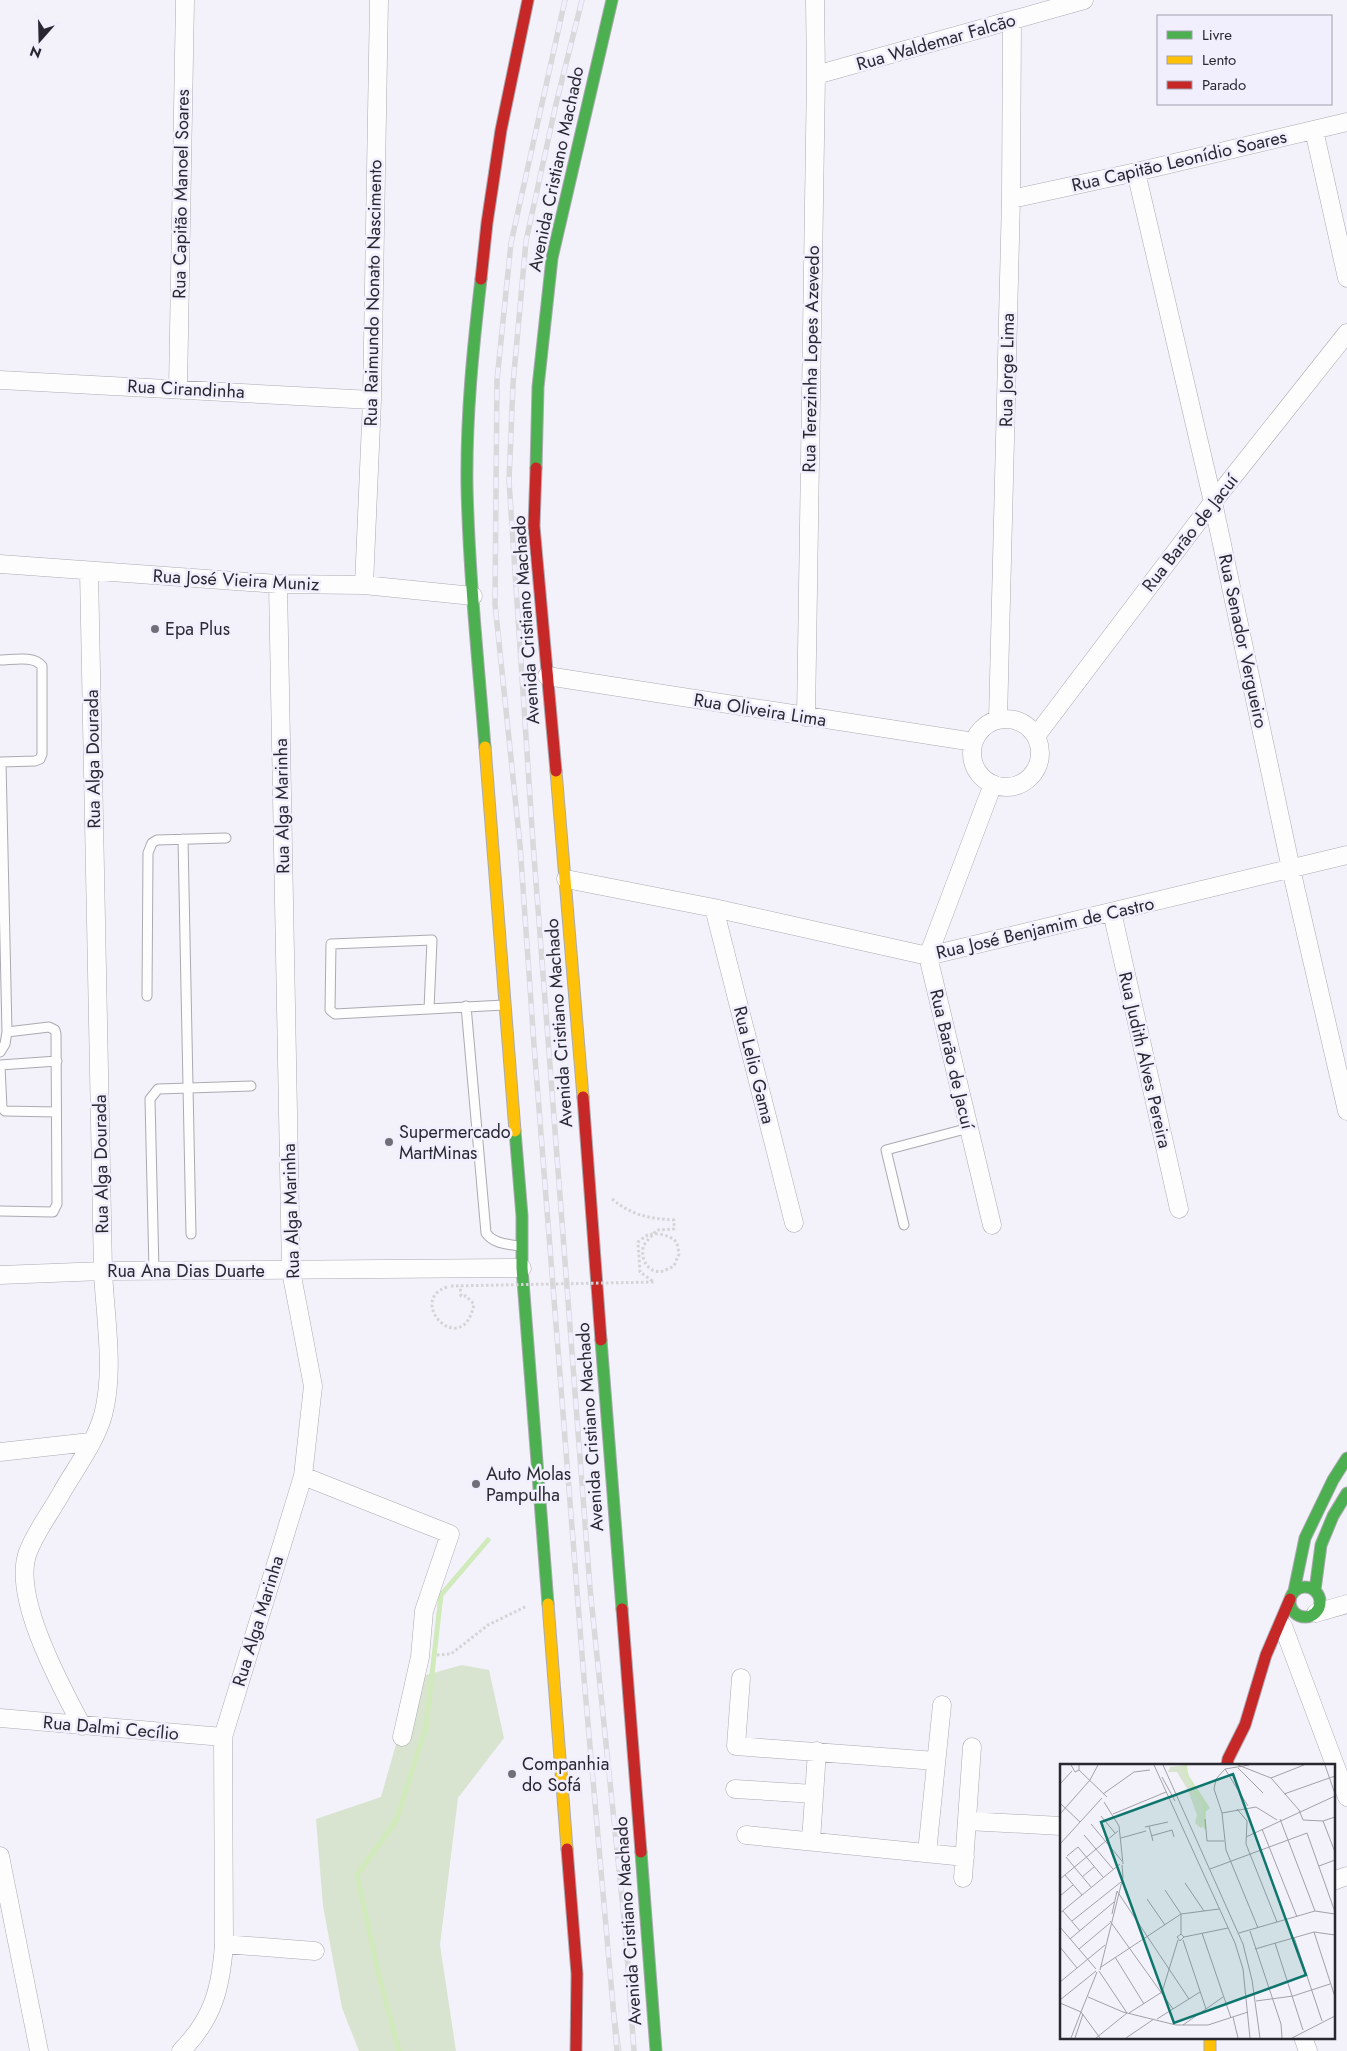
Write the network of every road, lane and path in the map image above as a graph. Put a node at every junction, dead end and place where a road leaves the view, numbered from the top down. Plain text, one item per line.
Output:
1 (185, 0) edge
2 (379, 0) edge
3 (528, 0) edge
4 (612, 0) edge
5 (815, 0) edge
6 (1084, 0) edge
7 (1012, 20) junction
8 (816, 75) junction
9 (1347, 122) edge
10 (1314, 130) junction
11 (1136, 172) junction
12 (1011, 199) junction
13 (1347, 278) edge
14 (1347, 333) edge
15 (0, 380) edge
16 (178, 388) junction
17 (372, 400) junction
18 (1213, 502) junction
19 (0, 564) edge
20 (89, 571) junction
21 (278, 584) junction
22 (364, 585) junction
23 (473, 596) junction
24 (0, 660) edge
25 (547, 676) junction
26 (806, 717) junction
27 (998, 720) junction
28 (1036, 736) junction
29 (974, 742) junction
30 (1, 762) edge
31 (993, 784) junction
32 (226, 838) dead end
33 (183, 839) junction
34 (1347, 856) edge
35 (1291, 869) junction
36 (566, 879) junction
37 (714, 908) junction
38 (1112, 912) junction
39 (928, 956) junction
40 (147, 996) dead end
41 (505, 1005) junction
42 (466, 1006) junction
43 (429, 1009) junction
44 (7, 1032) junction
45 (0, 1052) edge
46 (57, 1062) junction
47 (0, 1066) edge
48 (251, 1086) dead end
49 (188, 1089) junction
50 (1347, 1111) edge
51 (56, 1112) junction
52 (969, 1128) junction
53 (588, 1184) junction
54 (1179, 1209) dead end
55 (0, 1211) edge
56 (794, 1223) dead end
57 (904, 1225) dead end
58 (992, 1225) dead end
59 (191, 1234) dead end
60 (653, 1235) junction
61 (522, 1247) junction
62 (522, 1268) junction
63 (291, 1270) junction
64 (103, 1271) junction
65 (154, 1271) junction
66 (0, 1275) edge
67 (461, 1296) dead end
68 (90, 1442) junction
69 (0, 1452) edge
70 (1347, 1458) edge
71 (303, 1476) junction
72 (1347, 1493) edge
73 (1317, 1592) junction
74 (1292, 1595) junction
75 (548, 1596) junction
76 (1345, 1604) edge
77 (1310, 1615) junction
78 (1279, 1628) junction
79 (430, 1656) dead end
80 (741, 1678) dead end
81 (942, 1705) dead end
82 (0, 1718) edge
83 (1245, 1725) junction
84 (82, 1726) junction
85 (223, 1737) junction
86 (402, 1737) dead end
87 (1246, 1744) dead end
88 (972, 1747) dead end
89 (817, 1751) junction
90 (936, 1761) junction
91 (1228, 1764) edge
92 (1334, 1764) edge
93 (1334, 1765) edge
94 (735, 1789) dead end
95 (814, 1794) junction
96 (1347, 1797) edge
97 (967, 1821) junction
98 (1060, 1826) edge
99 (746, 1835) dead end
100 (811, 1841) junction
101 (927, 1853) junction
102 (0, 1856) edge
103 (965, 1857) junction
104 (1347, 1876) edge
105 (963, 1878) dead end
106 (1334, 1881) edge
107 (224, 1944) junction
108 (315, 1951) dead end
109 (577, 1974) junction
110 (588, 2022) dead end
111 (1210, 2038) edge
112 (1303, 2038) edge
113 (39, 2051) edge
114 (181, 2051) edge
115 (576, 2051) edge
116 (656, 2051) edge
117 (1210, 2051) edge
118 (1308, 2051) edge

1 - 16 street, Rua Capitão Manoel Soares
2 - 17 street, Rua Raimundo Nonato Nascimento
3 - 23 main road
4 - 25 main road, Avenida Cristiano Machado
5 - 8 street, Rua Terezinha Lopes Azevedo
6 - 7 street, Rua Waldemar Falcão
7 - 8 street, Rua Waldemar Falcão
7 - 12 street, Rua Jorge Lima
8 - 26 street, Rua Terezinha Lopes Azevedo
9 - 10 street, Rua Capitão Leonídio Soares
10 - 11 street, Rua Capitão Leonídio Soares
10 - 13 street
11 - 12 street, Rua Capitão Leonídio Soares
11 - 18 street, Rua Senador Vergueiro
12 - 27 street, Rua Jorge Lima
14 - 18 street, Rua Barão de Jacuí
15 - 16 street, Rua Cirandinha
16 - 17 street, Rua Cirandinha
17 - 22 street, Rua Raimundo Nonato Nascimento
18 - 28 street, Rua Barão de Jacuí
18 - 35 street, Rua Senador Vergueiro
19 - 20 street, Rua José Vieira Muniz
20 - 21 street, Rua José Vieira Muniz
20 - 64 street, Rua Alga Dourada
21 - 22 street, Rua José Vieira Muniz
21 - 63 street, Rua Alga Marinha
22 - 23 street, Rua José Vieira Muniz
23 - 41 main road
24 - 30 lane
25 - 26 street, Rua Oliveira Lima
25 - 36 main road, Avenida Cristiano Machado
26 - 29 street, Rua Oliveira Lima
27 - 28 street
27 - 29 street
28 - 31 street
29 - 31 street
30 - 44 lane
31 - 39 street
32 - 33 lane
33 - 40 lane
33 - 49 lane
34 - 35 street, Rua José Benjamim de Castro
35 - 38 street, Rua José Benjamim de Castro
35 - 50 street, Rua Senador Vergueiro
36 - 37 street, Rua José Benjamim de Castro
36 - 53 main road, Avenida Cristiano Machado
37 - 39 street, Rua José Benjamim de Castro
37 - 56 street, Rua Lelio Gama
38 - 39 street, Rua José Benjamim de Castro
38 - 54 street, Rua Judith Alves Pereira
39 - 52 street, Rua Barão de Jacuí
41 - 42 lane
41 - 61 main road
42 - 43 lane
42 - 61 lane
43 - 43 lane
44 - 45 lane
44 - 46 lane
46 - 47 lane
46 - 51 lane
47 - 51 lane
48 - 49 lane
49 - 59 lane
49 - 65 lane
51 - 55 lane
52 - 57 lane
52 - 58 street, Rua Barão de Jacuí
53 - 60 path
53 - 116 main road, Avenida Cristiano Machado
60 - 60 path
60 - 67 path, bridge
61 - 62 main road
62 - 63 street, Rua Ana Dias Duarte
62 - 75 main road
63 - 65 street, Rua Ana Dias Duarte
63 - 71 street, Rua Alga Marinha
64 - 65 street, Rua Ana Dias Duarte
64 - 66 street, Rua Ana Dias Duarte
64 - 68 street, Rua Alga Dourada
68 - 69 street
68 - 84 street, Rua Alga Dourada
70 - 74 main road
71 - 85 street, Rua Alga Marinha
71 - 86 street
72 - 73 main road
73 - 74 main road
73 - 76 street
73 - 77 main road
74 - 77 main road
74 - 78 main road
75 - 79 path
75 - 109 main road
76 - 77 street
77 - 78 main road
78 - 83 main road
78 - 92 street
80 - 89 street
81 - 90 street
82 - 84 street, Rua Dalmi Cecílio
83 - 87 main road
83 - 91 main road
84 - 85 street, Rua Dalmi Cecílio
85 - 107 street, Rua Alga Marinha
88 - 97 street
89 - 90 street
89 - 95 street
90 - 101 street
93 - 96 street
94 - 95 street
95 - 100 street
97 - 98 street
97 - 103 street
99 - 100 street
100 - 101 street
101 - 103 street
102 - 113 street
103 - 105 street
104 - 106 street
107 - 108 street
107 - 114 street, Rua Alga Marinha
109 - 110 main road
109 - 115 main road
111 - 117 main road
112 - 118 street

